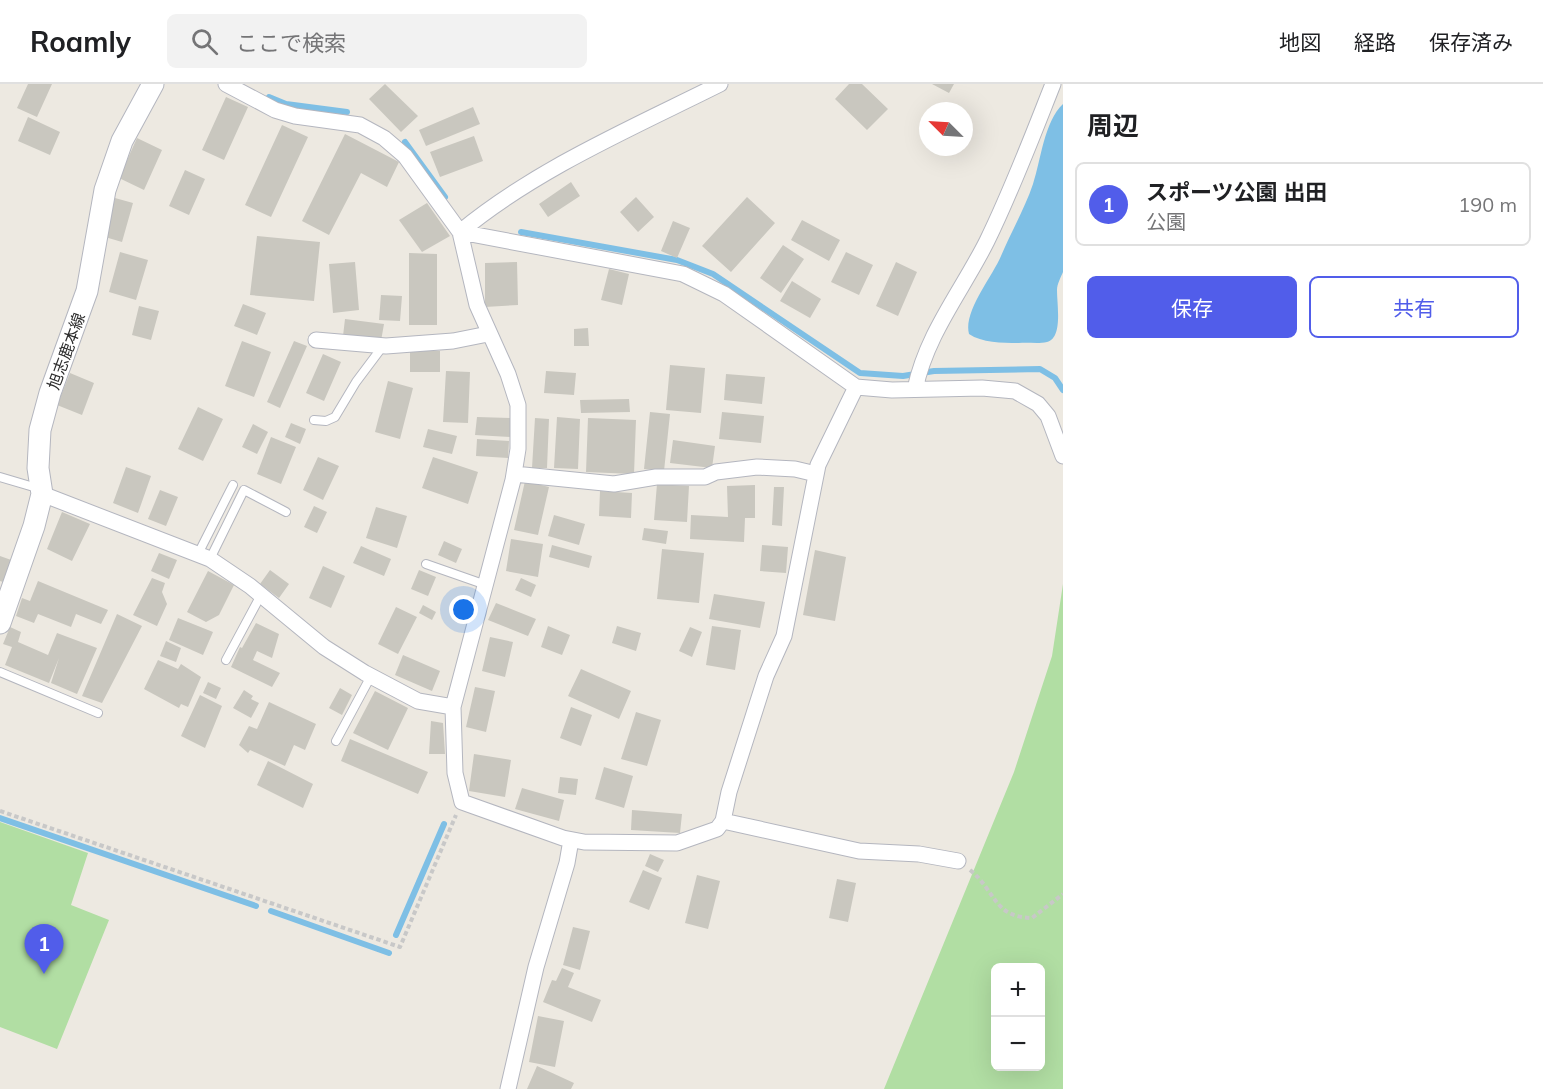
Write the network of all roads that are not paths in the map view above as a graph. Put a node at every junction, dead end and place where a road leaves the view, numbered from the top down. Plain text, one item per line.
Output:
1 (153, 84) edge
2 (226, 84) edge
3 (720, 84) edge
4 (1053, 84) edge
5 (460, 232) junction
6 (488, 334) junction
7 (316, 340) dead end
8 (383, 346) junction
9 (856, 387) junction
10 (915, 388) junction
11 (314, 420) dead end
12 (1063, 456) edge
13 (514, 474) junction
14 (816, 474) junction
15 (0, 477) edge
16 (233, 485) dead end
17 (42, 491) junction
18 (286, 512) dead end
19 (204, 557) junction
20 (426, 564) dead end
21 (487, 585) junction
22 (261, 595) junction
23 (0, 623) edge
24 (226, 660) dead end
25 (0, 672) edge
26 (371, 676) junction
27 (453, 708) junction
28 (98, 713) dead end
29 (336, 741) dead end
30 (723, 821) junction
31 (571, 840) junction
32 (958, 861) road end
33 (508, 1089) edge

1 - 17 main road, 旭志鹿本線
2 - 5 street
3 - 5 street
4 - 10 street
5 - 6 street
5 - 9 street
6 - 8 street
6 - 13 street
7 - 8 street
8 - 11 lane
9 - 10 street
9 - 14 street
10 - 12 street
13 - 14 street
13 - 21 street
14 - 30 street
15 - 17 lane
16 - 19 lane
17 - 19 street
17 - 23 main road, 旭志鹿本線
18 - 19 lane
19 - 22 street
20 - 21 lane
21 - 27 street
22 - 24 lane
22 - 26 street
25 - 28 lane
26 - 27 street
26 - 29 lane
27 - 31 street
30 - 31 street
30 - 32 street
31 - 33 street

